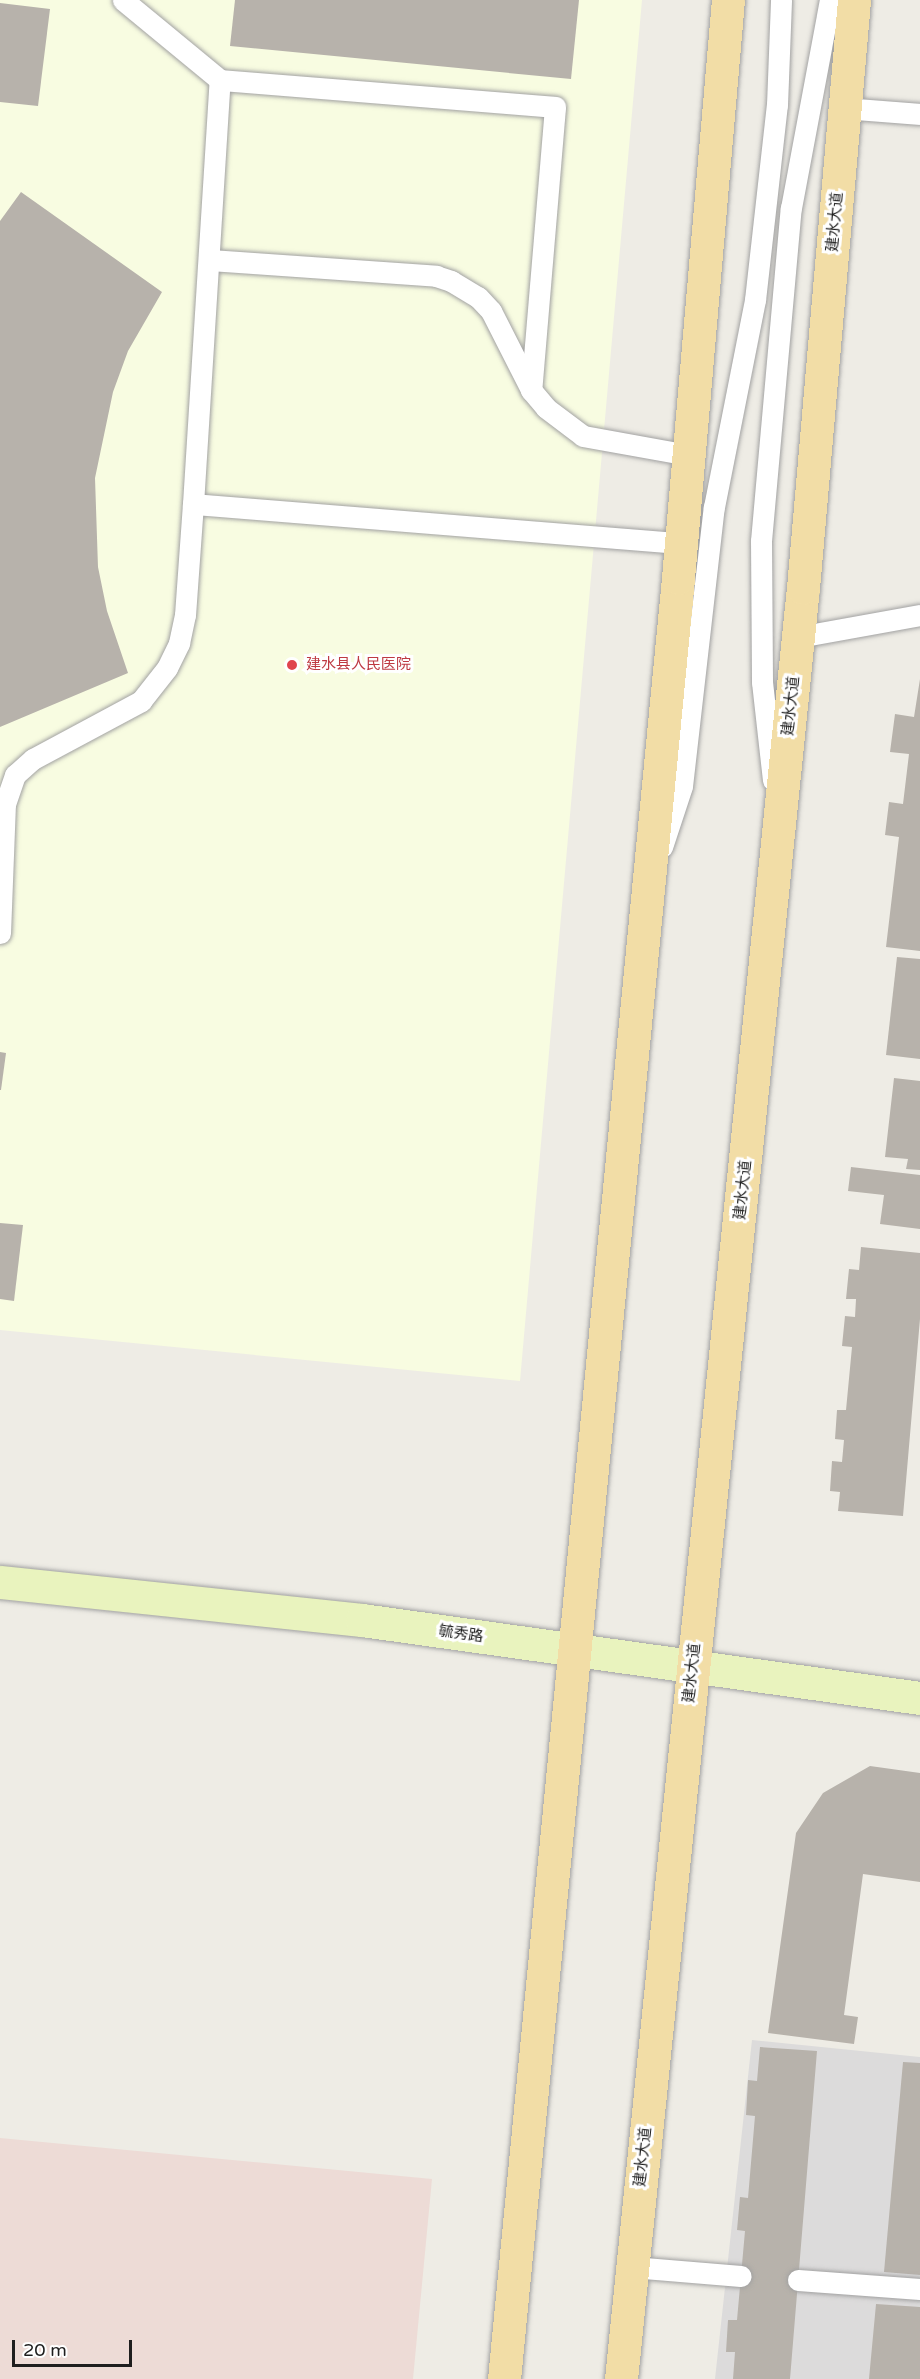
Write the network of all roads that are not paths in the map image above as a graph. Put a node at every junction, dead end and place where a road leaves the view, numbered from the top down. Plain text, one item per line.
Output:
1 (123, 0) edge
2 (728, 0) edge
3 (781, 0) edge
4 (830, 0) edge
5 (854, 0) edge
6 (220, 80) junction
7 (844, 108) junction
8 (920, 114) edge
9 (210, 260) junction
10 (531, 390) junction
11 (688, 455) junction
12 (193, 504) junction
13 (681, 543) junction
14 (920, 615) edge
15 (798, 636) junction
16 (779, 831) junction
17 (646, 897) junction
18 (0, 933) edge
19 (0, 1582) edge
20 (573, 1649) junction
21 (693, 1666) junction
22 (920, 1698) edge
23 (632, 2267) junction
24 (741, 2276) dead end
25 (798, 2280) dead end
26 (920, 2289) edge
27 (504, 2379) edge
28 (621, 2379) edge

1 - 6 lane
2 - 11 main road
3 - 17 lane
4 - 16 lane
5 - 7 main road, 建水大道
6 - 9 lane
6 - 10 lane
7 - 8 lane
7 - 15 main road, 建水大道
9 - 10 lane
9 - 12 lane
10 - 11 lane
11 - 13 main road
12 - 13 lane
12 - 18 lane
13 - 17 main road
14 - 15 lane
15 - 16 main road, 建水大道
16 - 21 main road, 建水大道
17 - 20 main road
19 - 20 street, 毓秀路
20 - 21 street, 毓秀路
20 - 27 main road
21 - 22 street, 毓秀路
21 - 23 main road, 建水大道
23 - 24 lane
23 - 28 main road, 建水大道
25 - 26 lane

